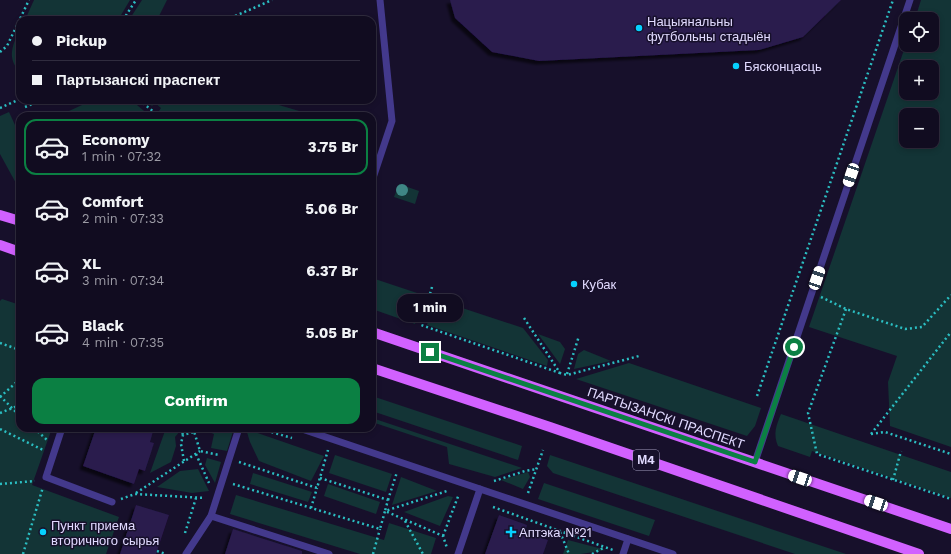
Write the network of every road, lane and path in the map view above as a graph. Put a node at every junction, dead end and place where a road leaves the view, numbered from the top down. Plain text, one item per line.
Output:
1 (29, 0) edge
2 (136, 0) edge
3 (272, 0) edge
4 (380, 0) edge
5 (893, 0) edge
6 (910, 0) edge
7 (21, 16) edge
8 (126, 16) edge
9 (235, 16) edge
10 (16, 27) edge
11 (0, 52) edge
12 (16, 101) edge
13 (33, 104) edge
14 (144, 104) edge
15 (26, 107) dead end
16 (0, 108) edge
17 (154, 112) edge
18 (376, 169) edge
19 (0, 215) edge
20 (16, 220) edge
21 (0, 245) edge
22 (16, 251) edge
23 (795, 286) junction
24 (432, 287) dead end
25 (812, 292) junction
26 (951, 295) edge
27 (846, 309) junction
28 (524, 318) dead end
29 (951, 332) edge
30 (376, 333) edge
31 (579, 336) dead end
32 (0, 343) edge
33 (16, 349) edge
34 (639, 356) dead end
35 (376, 369) edge
36 (560, 373) junction
37 (567, 375) junction
38 (16, 383) edge
39 (757, 396) dead end
40 (0, 397) edge
41 (16, 406) edge
42 (12, 409) junction
43 (16, 412) edge
44 (0, 413) edge
45 (0, 429) edge
46 (38, 432) edge
47 (61, 432) edge
48 (182, 432) edge
49 (194, 432) joint
50 (238, 432) edge
51 (311, 432) edge
52 (183, 435) junction
53 (55, 447) junction
54 (329, 449) dead end
55 (543, 450) dead end
56 (200, 451) junction
57 (901, 451) dead end
58 (196, 454) junction
59 (951, 454) edge
60 (53, 455) junction
61 (230, 458) junction
62 (184, 461) junction
63 (755, 462) junction
64 (537, 469) junction
65 (397, 471) dead end
66 (46, 477) junction
67 (320, 478) junction
68 (893, 480) junction
69 (222, 481) junction
70 (0, 484) edge
71 (316, 488) junction
72 (478, 488) junction
73 (213, 491) junction
74 (447, 491) dead end
75 (135, 494) junction
76 (196, 497) junction
77 (951, 499) edge
78 (388, 500) junction
79 (112, 502) joint
80 (524, 504) junction
81 (311, 508) junction
82 (385, 511) junction
83 (211, 516) junction
84 (519, 518) dead end
85 (405, 520) junction
86 (380, 529) junction
87 (951, 529) edge
88 (560, 532) dead end
89 (184, 534) dead end
90 (443, 536) junction
91 (628, 539) junction
92 (605, 547) dead end
93 (157, 551) dead end
94 (23, 554) edge
95 (166, 554) edge
96 (186, 554) edge
97 (329, 554) edge
98 (373, 554) edge
99 (423, 554) edge
100 (449, 554) edge
101 (458, 554) edge
102 (569, 554) edge
103 (592, 554) edge
104 (623, 554) edge
105 (673, 554) edge
106 (919, 554) edge

1 - 7 path
2 - 8 path
3 - 9 path
4 - 18 lane
5 - 23 path
6 - 25 lane
10 - 11 path
12 - 16 path
13 - 15 path
14 - 17 path
19 - 20 main road
21 - 22 main road
23 - 25 path
23 - 39 path
24 - 36 path
25 - 27 path
25 - 63 lane
26 - 27 path
27 - 68 path
28 - 36 path
29 - 59 path
30 - 63 main road, ПАРТЫЗАНСКІ ПРАСПЕКТ / М4
31 - 37 path
32 - 33 path
34 - 37 path
35 - 106 main road, М4
36 - 37 path
38 - 40 path
40 - 42 path
41 - 42 path
42 - 43 path
42 - 44 path
45 - 60 path
46 - 53 path
47 - 53 lane
48 - 52 path
49 - 52 path
49 - 56 path
50 - 61 lane
51 - 72 lane
52 - 62 path
53 - 60 lane
54 - 67 path
55 - 64 path
56 - 58 path
56 - 61 path
57 - 68 path
58 - 62 path
58 - 73 path
60 - 66 lane
61 - 69 lane
61 - 71 path
62 - 75 path
63 - 87 main road, ПАРТЫЗАНСКІ ПРАСПЕКТ / М4
64 - 72 path
64 - 80 path
65 - 78 path
66 - 70 path
66 - 79 lane
66 - 94 path
67 - 71 path
67 - 78 path
68 - 77 path
69 - 73 path
69 - 81 path
69 - 83 lane
71 - 81 path
72 - 80 lane
72 - 90 path
72 - 101 lane
73 - 76 path
74 - 82 path
75 - 76 path
75 - 79 path
76 - 89 path
78 - 82 path
80 - 84 path
80 - 91 lane
81 - 86 path
82 - 85 path
82 - 86 path
83 - 96 lane
83 - 97 lane
85 - 90 path
85 - 99 path
86 - 98 path
88 - 102 path
90 - 100 path
91 - 104 lane
91 - 105 lane
92 - 103 path
93 - 95 path

